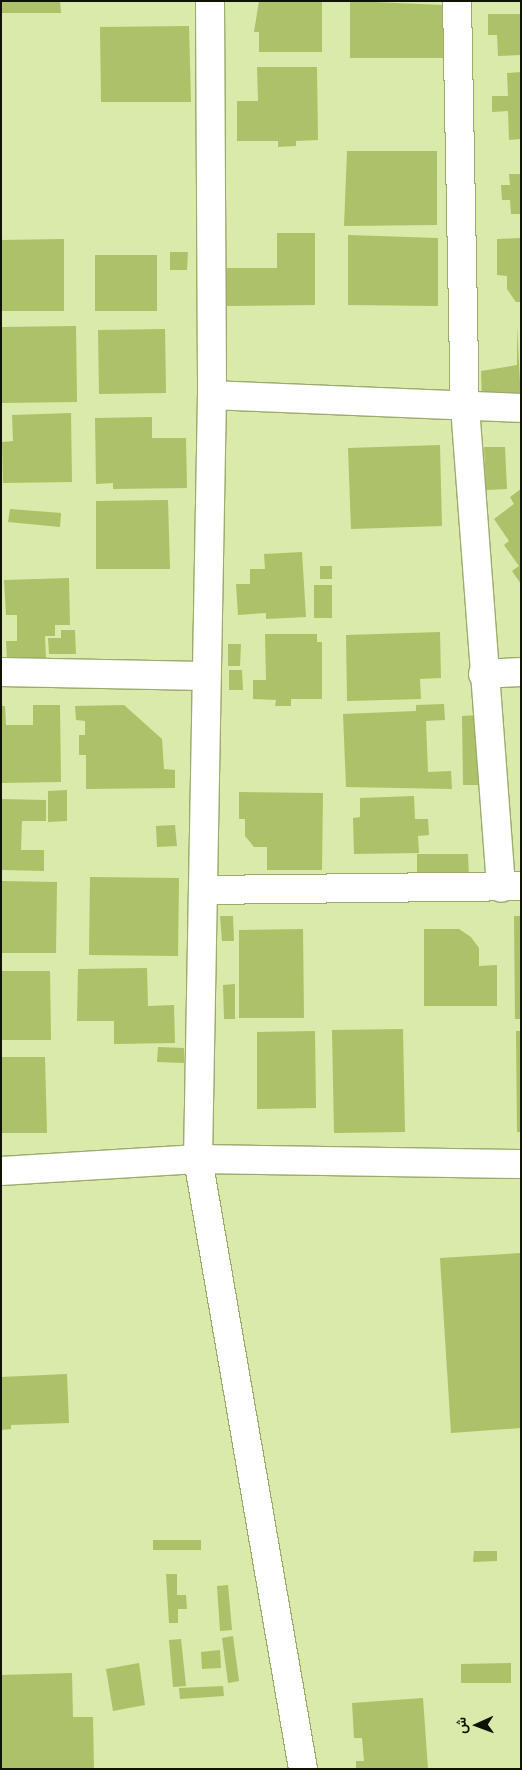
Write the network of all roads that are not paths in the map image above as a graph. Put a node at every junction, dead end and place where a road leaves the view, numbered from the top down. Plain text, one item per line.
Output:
1 (210, 1) edge
2 (457, 1) edge
3 (212, 394) junction
4 (465, 407) junction
5 (521, 408) edge
6 (1, 672) edge
7 (521, 672) edge
8 (483, 674) junction
9 (205, 676) junction
10 (511, 887) edge
11 (204, 890) junction
12 (198, 1159) junction
13 (521, 1164) edge
14 (1, 1171) edge
15 (303, 1769) edge

1 - 3 street
2 - 4 street
3 - 4 street
3 - 9 street
4 - 5 street
4 - 8 street
6 - 9 street
7 - 8 street
8 - 10 street
9 - 11 street
10 - 11 street
11 - 12 street
12 - 13 street
12 - 14 street
12 - 15 street

